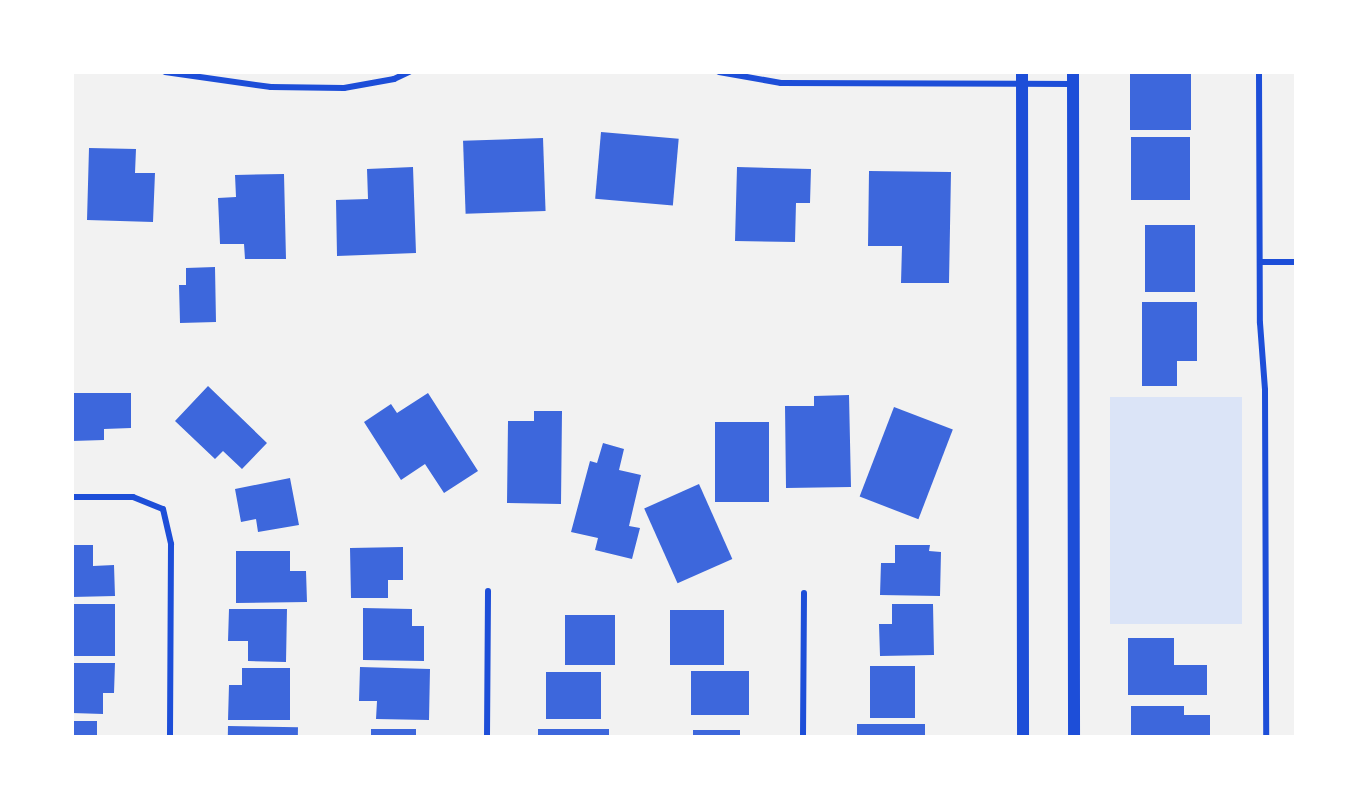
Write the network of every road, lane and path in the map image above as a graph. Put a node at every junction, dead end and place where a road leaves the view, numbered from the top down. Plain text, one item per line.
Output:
1 (165, 72) edge
2 (409, 72) edge
3 (719, 72) edge
4 (1259, 72) edge
5 (1022, 78) edge
6 (1073, 78) edge
7 (1260, 262) junction
8 (1296, 262) edge
9 (72, 497) edge
10 (488, 591) dead end
11 (804, 593) dead end
12 (170, 737) edge
13 (488, 737) edge
14 (803, 737) edge
15 (1023, 737) edge
16 (1074, 737) edge
17 (1266, 737) edge

1 - 2 street
3 - 5 street
4 - 7 street
5 - 6 street
5 - 15 main road
6 - 16 main road
7 - 8 street
7 - 17 street
9 - 12 street
10 - 13 street
11 - 14 street

